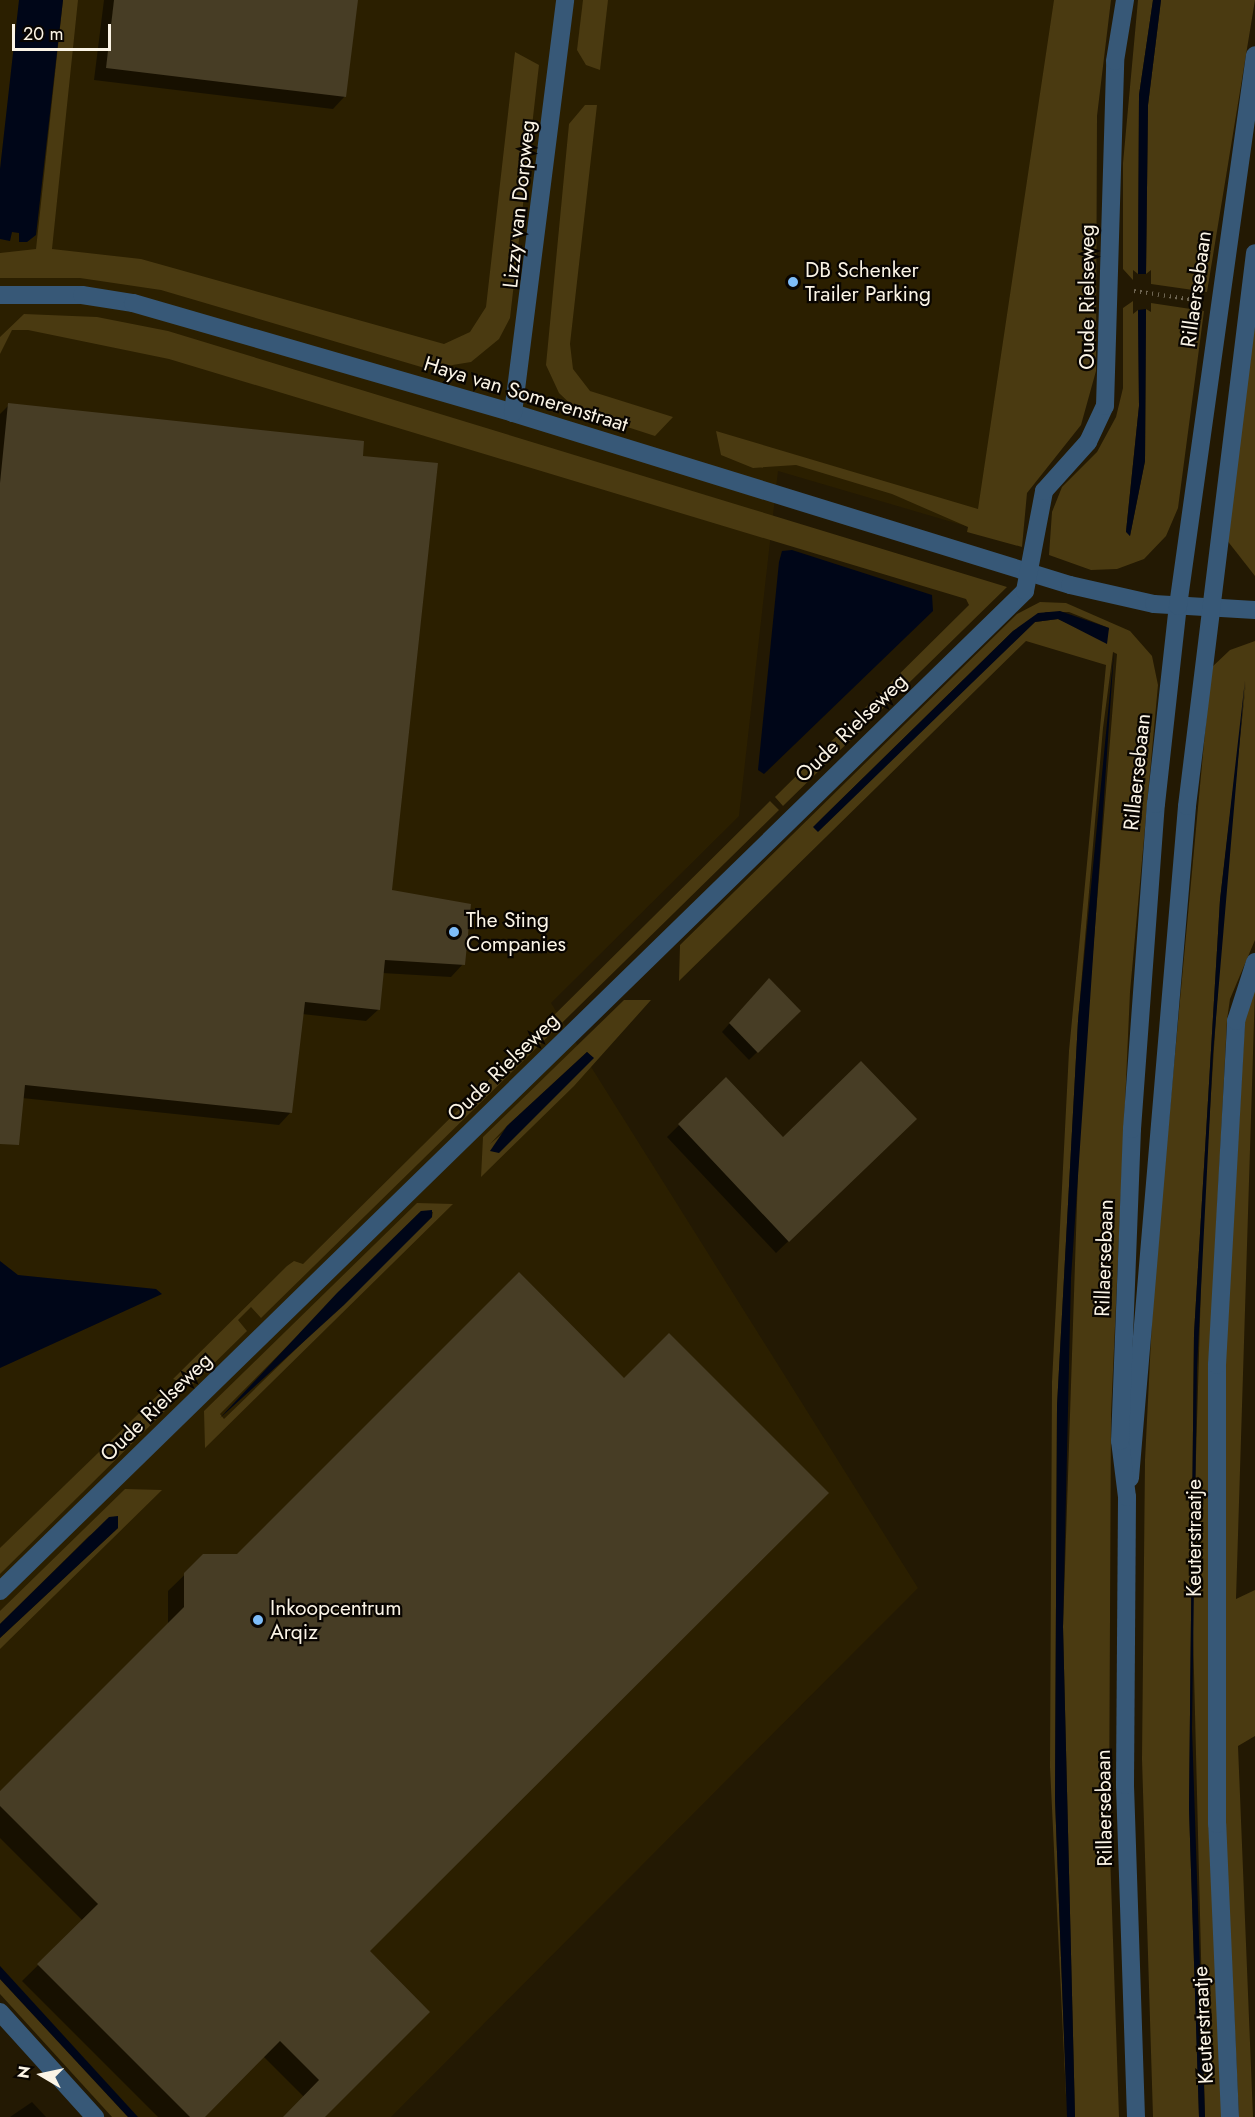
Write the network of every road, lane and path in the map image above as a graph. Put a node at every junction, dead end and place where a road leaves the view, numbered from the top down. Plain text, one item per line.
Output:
1 (565, 0) edge
2 (1125, 0) edge
3 (1255, 56) edge
4 (1255, 254) edge
5 (1110, 288) junction
6 (0, 295) edge
7 (1216, 303) junction
8 (513, 413) junction
9 (1032, 573) junction
10 (1209, 605) junction
11 (1178, 606) junction
12 (1255, 610) edge
13 (1255, 962) edge
14 (1126, 1497) junction
15 (0, 1591) edge
16 (0, 2012) edge
17 (95, 2117) edge
18 (1136, 2117) edge
19 (1230, 2117) edge

1 - 8 street, Lizzy van Dorpweg
2 - 5 street, Oude Rielseweg
3 - 7 street, Rillaersebaan
4 - 10 street, Rillaersebaan
5 - 7 path
5 - 9 street, Oude Rielseweg
6 - 8 street, Haya van Somerenstraat
7 - 11 street, Rillaersebaan
8 - 9 street, Haya van Somerenstraat
9 - 11 street
9 - 15 street, Oude Rielseweg
10 - 11 street
10 - 12 street
10 - 14 street, Rillaersebaan
11 - 14 street, Rillaersebaan
13 - 19 street, Keuterstraatje
14 - 18 street, Rillaersebaan
16 - 17 street

